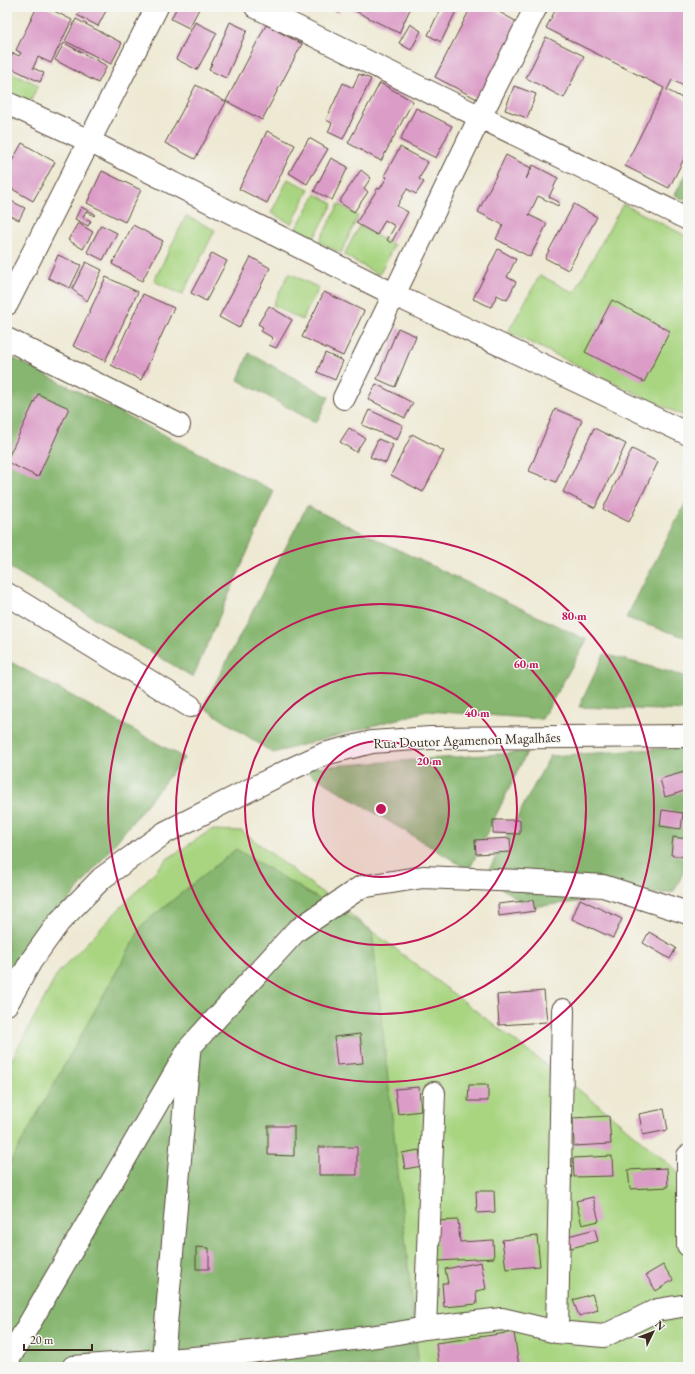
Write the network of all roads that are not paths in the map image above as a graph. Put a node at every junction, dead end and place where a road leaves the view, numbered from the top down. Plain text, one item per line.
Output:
1 (157, 7) edge
2 (256, 7) edge
3 (536, 7) edge
4 (7, 103) edge
5 (480, 117) junction
6 (88, 141) junction
7 (688, 219) edge
8 (395, 295) junction
9 (7, 304) edge
10 (7, 339) edge
11 (344, 398) dead end
12 (179, 425) dead end
13 (688, 434) edge
14 (7, 594) edge
15 (190, 706) dead end
16 (688, 736) edge
17 (688, 913) edge
18 (7, 1004) edge
19 (563, 1010) dead end
20 (190, 1047) junction
21 (434, 1093) dead end
22 (688, 1156) edge
23 (688, 1245) edge
24 (688, 1305) edge
25 (425, 1328) junction
26 (557, 1332) junction
27 (163, 1360) junction
28 (7, 1362) edge
29 (73, 1367) edge

1 - 6 street
2 - 5 street
3 - 5 street
4 - 6 street
5 - 7 street
5 - 8 street
6 - 8 street
6 - 9 street
8 - 11 street
8 - 13 street
10 - 12 street
14 - 15 street
16 - 18 street, Rua Doutor Agamenon Magalhães
17 - 20 street
19 - 26 street
20 - 27 street
20 - 28 street
21 - 25 street
22 - 23 street
24 - 26 street
25 - 26 street
25 - 27 street
27 - 29 street

